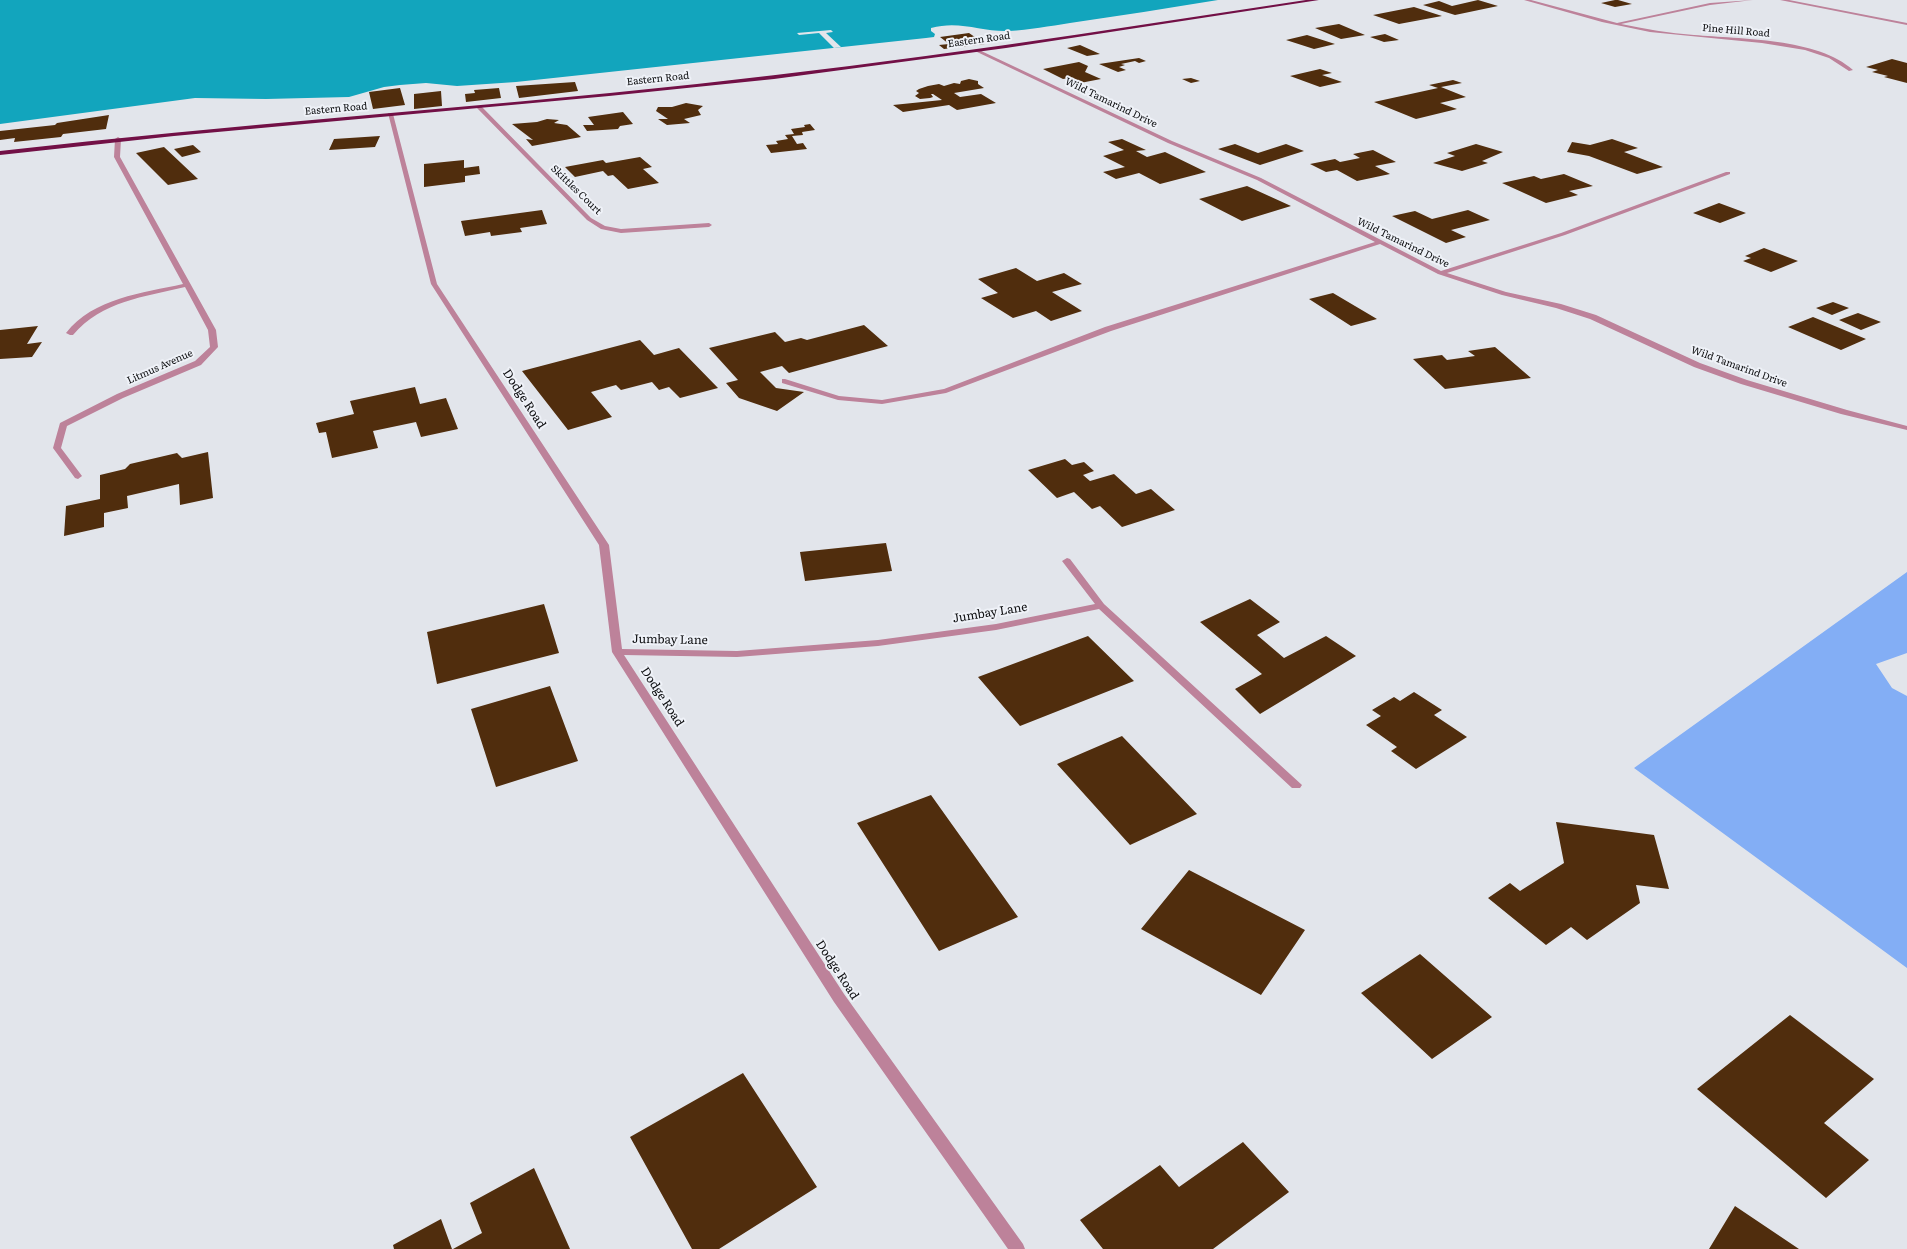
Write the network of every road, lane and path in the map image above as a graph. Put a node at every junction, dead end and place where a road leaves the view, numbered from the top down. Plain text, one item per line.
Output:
1 (1316, 0) edge
2 (1526, 0) edge
3 (1751, 0) edge
4 (1782, 0) edge
5 (1615, 24) junction
6 (1907, 24) edge
7 (977, 50) junction
8 (1851, 70) dead end
9 (479, 107) junction
10 (390, 114) junction
11 (118, 139) junction
12 (0, 153) edge
13 (1728, 173) dead end
14 (709, 225) dead end
15 (1381, 242) junction
16 (1440, 273) junction
17 (187, 285) junction
18 (70, 333) dead end
19 (784, 381) dead end
20 (1907, 428) edge
21 (78, 476) dead end
22 (1067, 561) dead end
23 (1101, 606) junction
24 (617, 652) junction
25 (1296, 785) dead end
26 (1017, 1249) edge

1 - 7 highway, Eastern Road
2 - 5 street, Pine Hill Road
3 - 5 street, Pine Hill Road
4 - 6 street
5 - 8 street, Pine Hill Road
7 - 9 highway, Eastern Road
7 - 15 street, Wild Tamarind Drive
9 - 10 highway, Eastern Road
9 - 14 street, Skittles Court
10 - 11 highway, Eastern Road
10 - 24 street, Dodge Road
11 - 12 highway, Eastern Road
11 - 17 street, Litmus Avenue
13 - 16 street
15 - 16 street, Wild Tamarind Drive
15 - 19 street
16 - 20 street, Wild Tamarind Drive
17 - 18 street
17 - 21 street, Litmus Avenue
22 - 23 street
23 - 24 street, Jumbay Lane
23 - 25 street
24 - 26 street, Dodge Road

